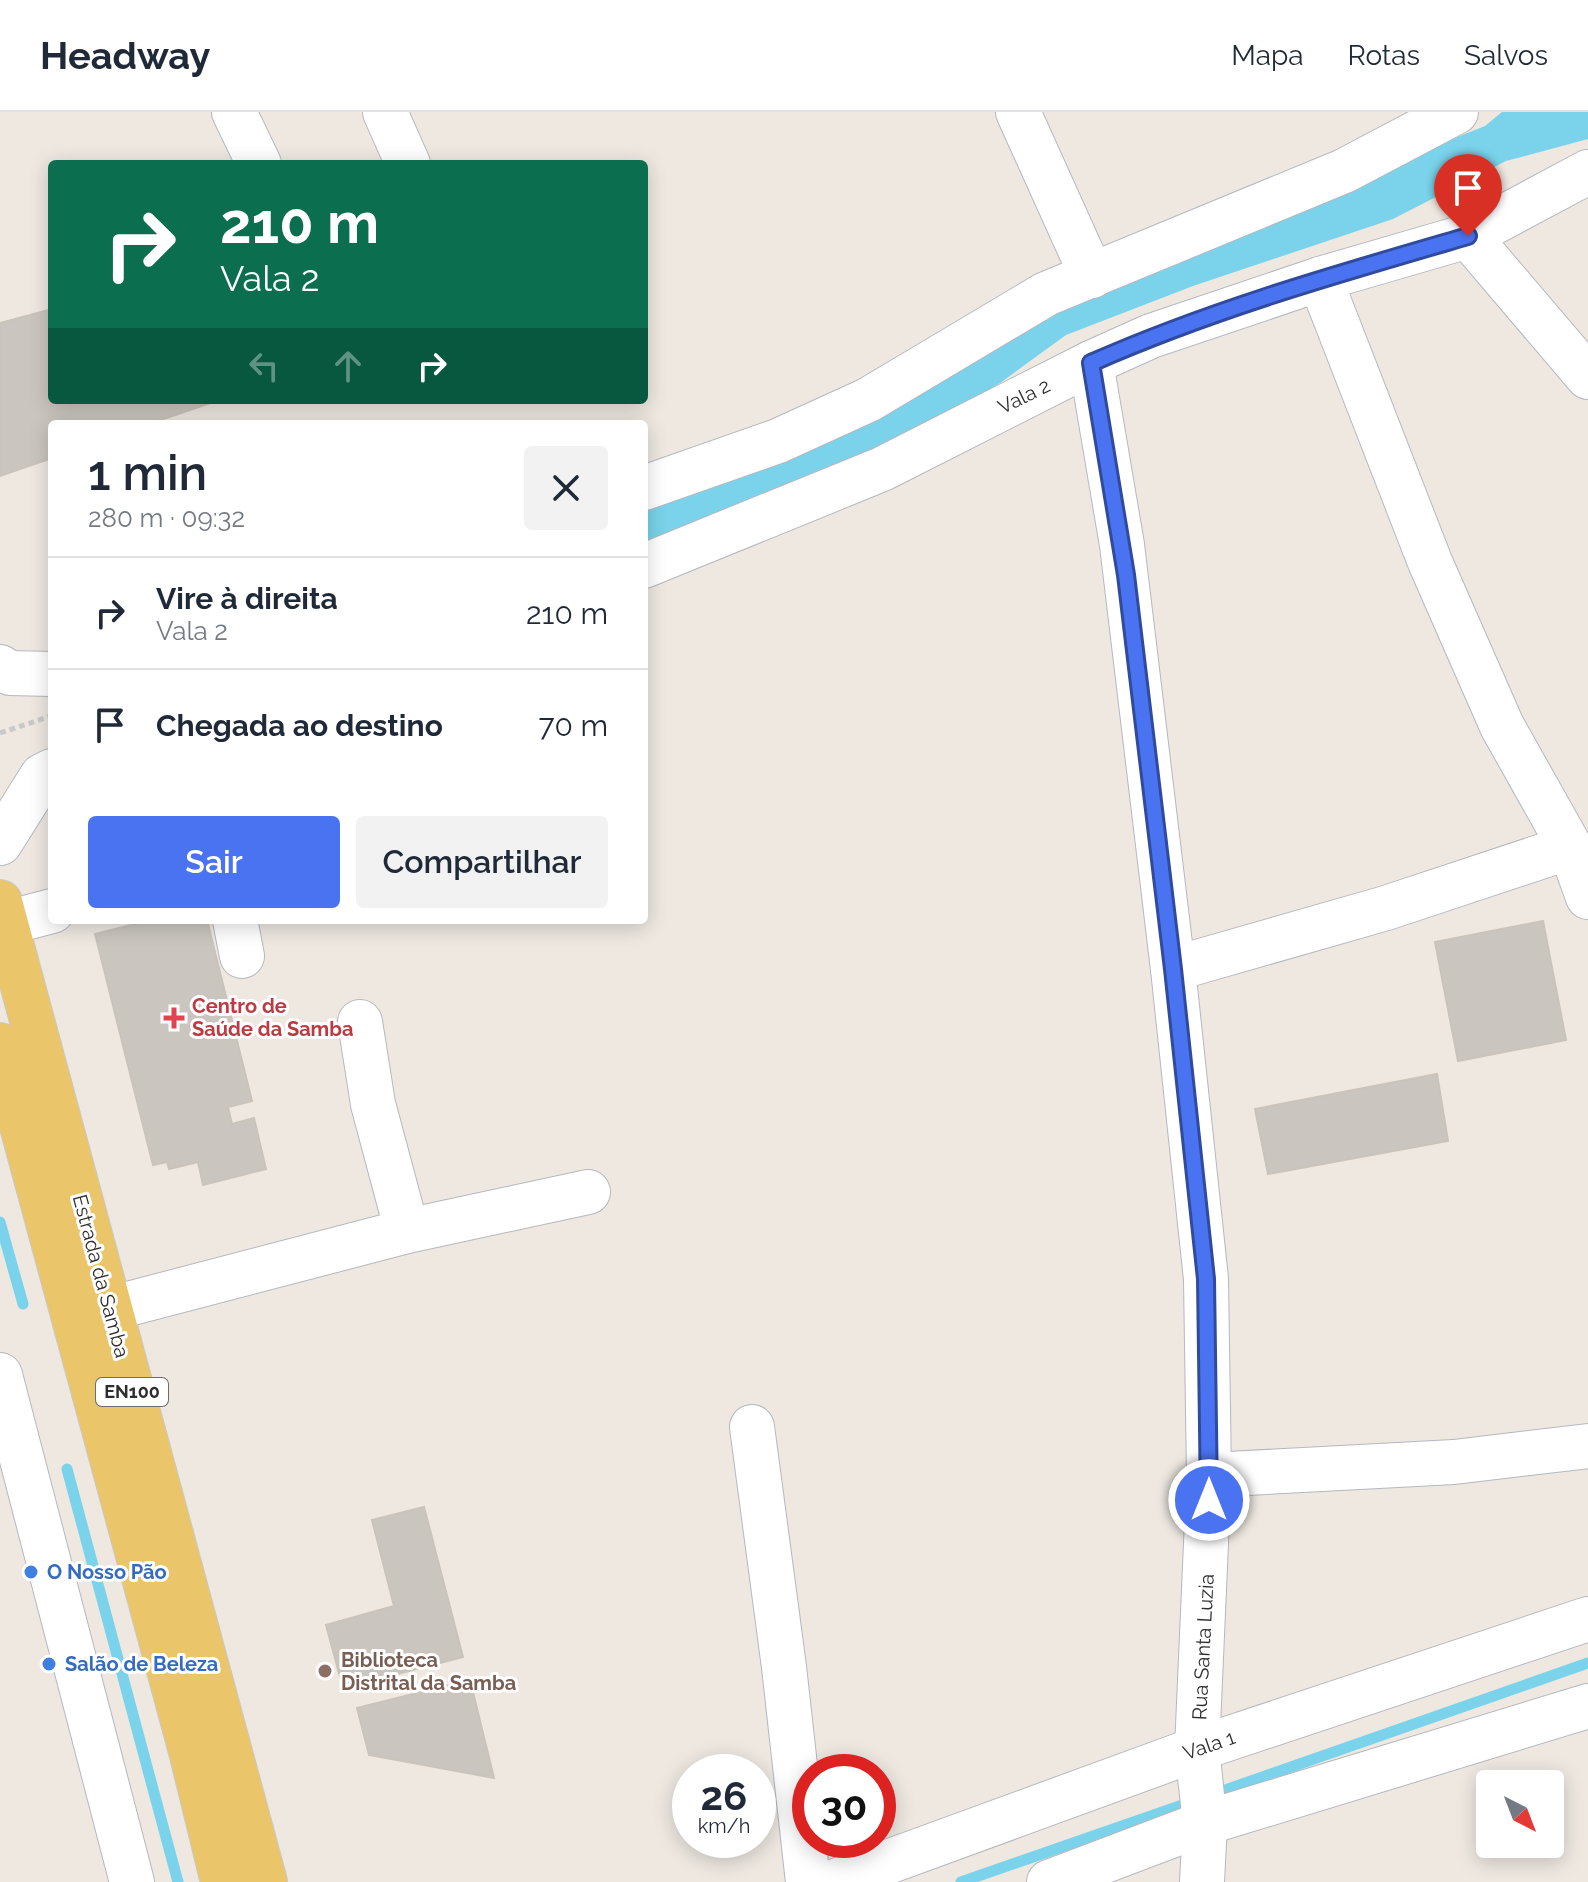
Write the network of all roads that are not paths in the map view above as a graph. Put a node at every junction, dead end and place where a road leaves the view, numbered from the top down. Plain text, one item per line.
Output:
1 (234, 112) edge
2 (385, 112) edge
3 (1018, 112) edge
4 (1456, 112) edge
5 (257, 160) edge
6 (406, 160) edge
7 (1588, 172) edge
8 (1468, 236) junction
9 (1092, 276) junction
10 (1320, 279) junction
11 (1091, 363) junction
12 (1588, 377) edge
13 (648, 487) edge
14 (648, 564) edge
15 (0, 667) edge
16 (48, 674) edge
17 (48, 773) edge
18 (0, 843) edge
19 (1570, 847) junction
20 (1588, 897) edge
21 (48, 911) edge
22 (3, 913) edge
23 (1173, 969) junction
24 (360, 1022) dead end
25 (0, 1045) edge
26 (588, 1192) dead end
27 (407, 1231) junction
28 (109, 1309) junction
29 (0, 1375) edge
30 (752, 1427) dead end
31 (1588, 1446) edge
32 (13, 1462) edge
33 (1209, 1475) junction
34 (1588, 1619) edge
35 (1588, 1706) edge
36 (1198, 1753) junction
37 (1204, 1814) junction
38 (132, 1882) edge
39 (223, 1882) edge
40 (265, 1882) edge
41 (808, 1882) edge
42 (833, 1882) edge
43 (1049, 1882) edge
44 (1202, 1882) edge

1 - 5 street
2 - 6 street
3 - 9 street
4 - 9 street
7 - 8 street, Vala 2
8 - 10 street, Vala 2
8 - 12 street
9 - 13 street
10 - 11 street, Vala 2
10 - 19 street
11 - 14 street, Vala 2
11 - 23 street, Rua Santa Luzia
15 - 16 street
17 - 18 street
19 - 20 street
19 - 23 street
21 - 22 street
22 - 28 main road, Estrada da Samba / EN100
23 - 33 street, Rua Santa Luzia
24 - 27 street
25 - 39 main road, Estrada da Samba / EN100
26 - 27 street
27 - 28 street
28 - 40 main road, Estrada da Samba / EN100
29 - 32 street
30 - 41 street
31 - 33 street
32 - 38 street
33 - 36 street, Rua Santa Luzia
34 - 36 street, Vala 1
35 - 37 street
36 - 37 street, Rua Santa Luzia
36 - 42 street, Vala 1
37 - 43 street
37 - 44 street, Rua Santa Luzia

